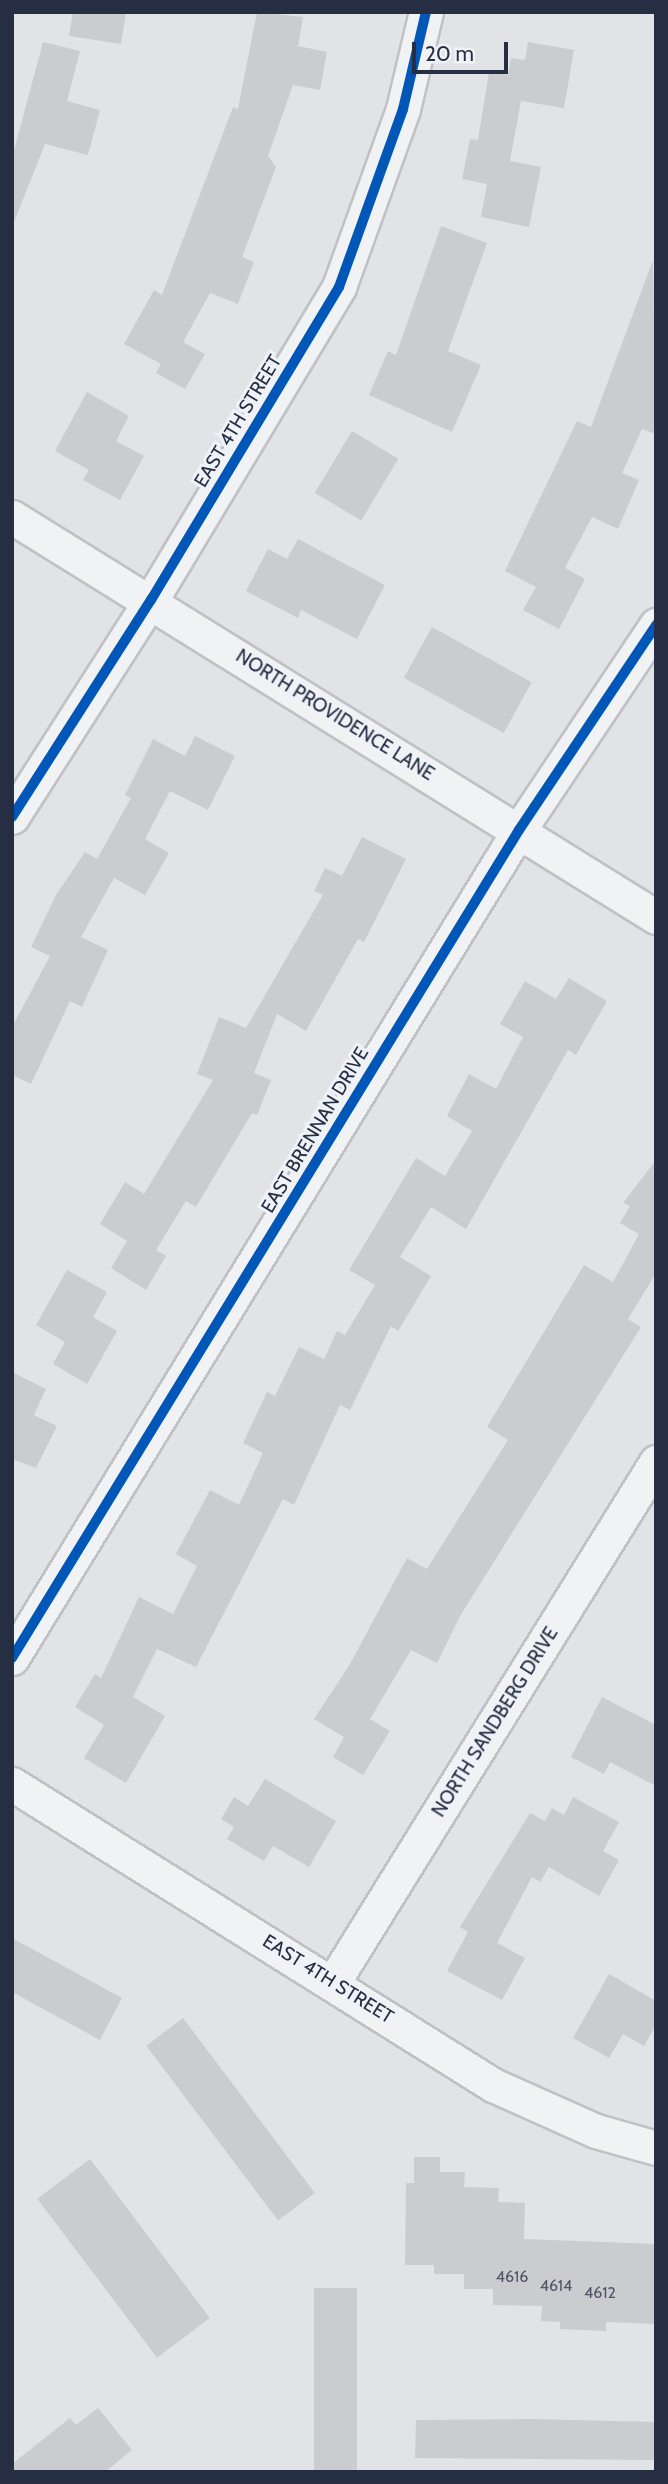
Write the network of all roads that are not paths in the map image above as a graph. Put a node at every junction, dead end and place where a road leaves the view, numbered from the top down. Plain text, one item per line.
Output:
1 (426, 12) edge
2 (12, 517) edge
3 (151, 600) junction
4 (656, 625) edge
5 (12, 817) edge
6 (519, 830) junction
7 (656, 917) edge
8 (656, 1462) edge
9 (12, 1658) edge
10 (12, 1784) edge
11 (334, 1981) junction
12 (656, 2148) edge

1 - 3 street, EAST 4TH STREET
2 - 3 street, NORTH PROVIDENCE LANE
3 - 5 street, EAST 4TH STREET
3 - 6 street, NORTH PROVIDENCE LANE
4 - 6 street, EAST BRENNAN DRIVE
6 - 7 street, NORTH PROVIDENCE LANE
6 - 9 street, EAST BRENNAN DRIVE
8 - 11 street, NORTH SANDBERG DRIVE
10 - 11 street, EAST 4TH STREET
11 - 12 street, EAST 4TH STREET

